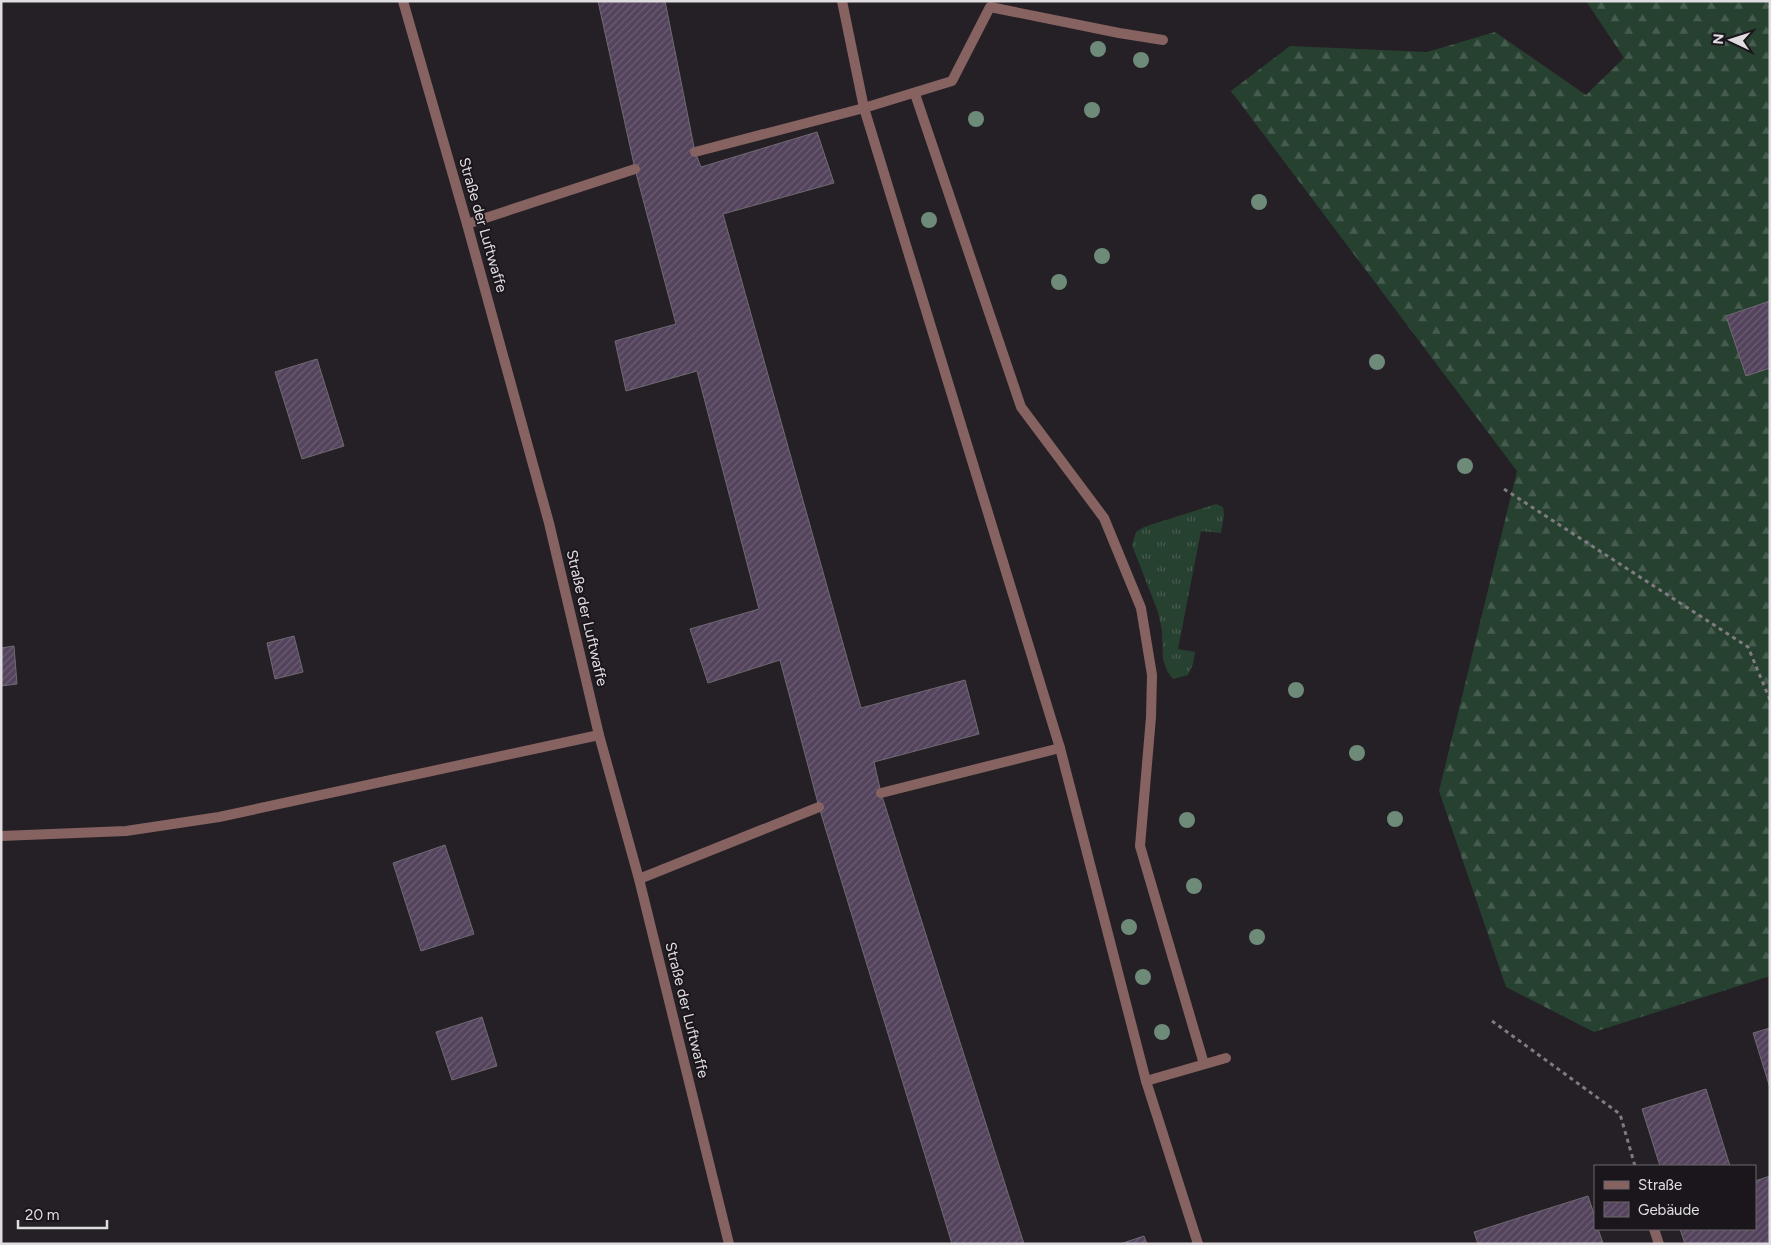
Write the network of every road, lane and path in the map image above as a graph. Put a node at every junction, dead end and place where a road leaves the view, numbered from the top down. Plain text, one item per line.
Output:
1 (403, 1) edge
2 (842, 1) edge
3 (1163, 40) dead end
4 (915, 94) junction
5 (864, 108) junction
6 (695, 152) dead end
7 (635, 169) dead end
8 (467, 224) junction
9 (1504, 489) dead end
10 (1770, 700) edge
11 (599, 735) junction
12 (1060, 748) junction
13 (881, 793) dead end
14 (818, 808) dead end
15 (1, 836) edge
16 (639, 879) junction
17 (1492, 1021) dead end
18 (1226, 1058) dead end
19 (1204, 1064) junction
20 (1146, 1081) junction
21 (1636, 1165) edge
22 (1654, 1230) edge
23 (729, 1244) edge
24 (1198, 1244) edge
25 (1659, 1244) edge

1 - 8 street, Straße der Luftwaffe
2 - 5 street
3 - 4 street
4 - 5 street
4 - 19 street
5 - 6 street
5 - 12 street
7 - 8 street
8 - 11 street, Straße der Luftwaffe
9 - 10 path
11 - 15 street
11 - 16 street, Straße der Luftwaffe
12 - 13 street
12 - 20 street
14 - 16 street
16 - 23 street, Straße der Luftwaffe
17 - 21 path
18 - 19 street
19 - 20 street
20 - 24 street
22 - 25 street

